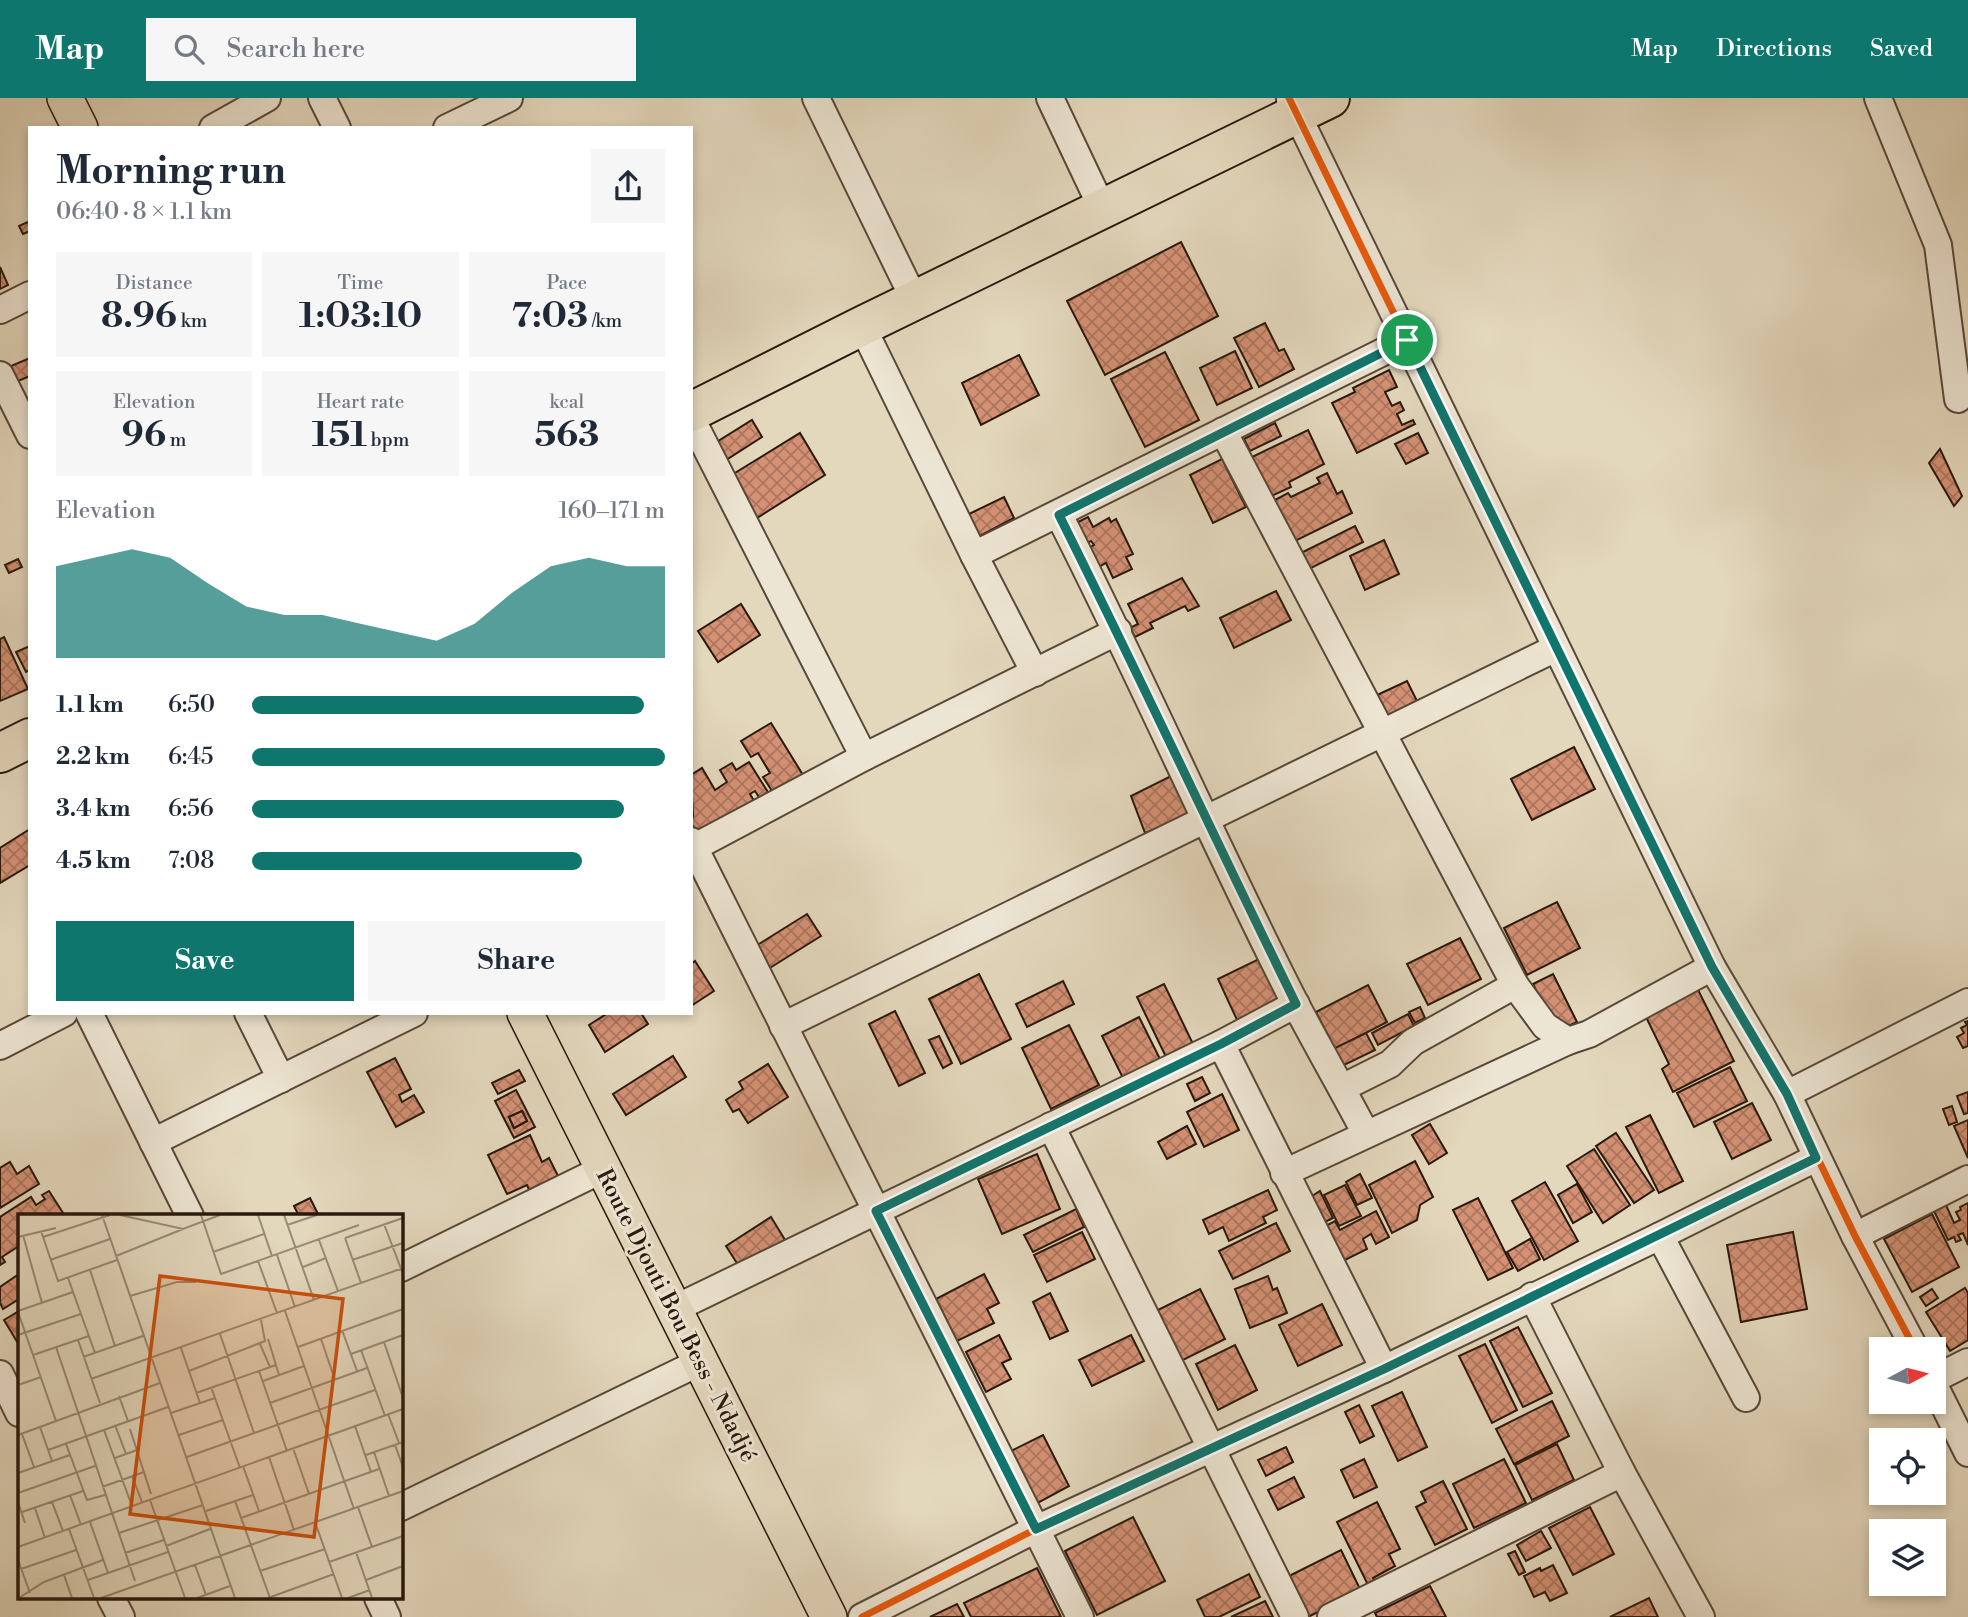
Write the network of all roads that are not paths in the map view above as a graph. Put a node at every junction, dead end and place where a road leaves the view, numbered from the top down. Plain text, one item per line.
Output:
1 (267, 98) edge
2 (322, 98) edge
3 (509, 98) edge
4 (816, 98) edge
5 (1050, 98) edge
6 (1878, 98) edge
7 (1306, 103) edge
8 (216, 126) edge
9 (336, 126) edge
10 (451, 126) edge
11 (1103, 210) junction
12 (28, 296) edge
13 (915, 301) junction
14 (0, 310) edge
15 (862, 326) junction
16 (1407, 340) junction
17 (0, 375) edge
18 (1958, 399) dead end
19 (693, 411) edge
20 (693, 422) edge
21 (28, 431) edge
22 (1223, 431) junction
23 (1059, 515) junction
24 (974, 555) junction
25 (1118, 631) junction
26 (1556, 648) junction
27 (1035, 673) junction
28 (1384, 733) junction
29 (28, 739) edge
30 (0, 753) edge
31 (864, 757) junction
32 (1205, 819) junction
33 (693, 845) edge
34 (693, 848) edge
35 (1712, 967) junction
36 (1515, 985) junction
37 (1968, 1002) edge
38 (1296, 1004) junction
39 (60, 1015) edge
40 (90, 1015) edge
41 (249, 1015) edge
42 (410, 1015) edge
43 (526, 1015) edge
44 (783, 1026) junction
45 (1568, 1041) junction
46 (1221, 1044) junction
47 (0, 1045) edge
48 (281, 1079) junction
49 (1342, 1088) junction
50 (1787, 1094) junction
51 (1051, 1126) junction
52 (1366, 1134) junction
53 (153, 1142) junction
54 (1816, 1158) junction
55 (603, 1169) junction
56 (1284, 1173) junction
57 (1968, 1179) edge
58 (876, 1211) junction
59 (189, 1214) edge
60 (1660, 1236) junction
61 (1855, 1236) junction
62 (402, 1268) edge
63 (1532, 1296) junction
64 (674, 1309) junction
65 (1909, 1337) edge
66 (700, 1362) junction
67 (1968, 1362) edge
68 (1384, 1369) junction
69 (0, 1374) edge
70 (1946, 1375) edge
71 (1746, 1398) dead end
72 (1946, 1407) edge
73 (18, 1411) edge
74 (1209, 1448) junction
75 (1968, 1453) edge
76 (1622, 1473) junction
77 (402, 1507) edge
78 (1036, 1529) junction
79 (379, 1600) edge
80 (387, 1617) edge
81 (829, 1617) edge
82 (862, 1617) edge
83 (1080, 1617) edge
84 (1295, 1617) edge
85 (1331, 1617) edge
86 (1701, 1617) edge

1 - 8 street
2 - 9 street
3 - 10 street
4 - 13 street
5 - 11 street
6 - 18 street
7 - 11 highway
7 - 16 street
11 - 13 highway
12 - 14 street
13 - 15 highway
15 - 19 highway
15 - 24 street
16 - 22 street
16 - 26 street
17 - 21 street
20 - 31 street
22 - 23 street
22 - 28 street
23 - 24 street
23 - 25 street
24 - 27 street
25 - 27 street
25 - 32 street
26 - 28 street
26 - 35 street
27 - 31 street
28 - 32 street
28 - 36 street
29 - 30 highway
31 - 33 street
32 - 38 street
32 - 44 street
34 - 44 street
35 - 45 street
35 - 50 street
36 - 45 street
36 - 49 street
37 - 50 street
38 - 46 street
38 - 49 street
39 - 47 street
40 - 53 street
41 - 48 street
42 - 48 street
43 - 55 main road, Route Djouti Bou Bess - Ndadjé
44 - 58 street
45 - 52 street
46 - 51 street
46 - 56 street
48 - 53 street
49 - 52 street
50 - 54 street
51 - 58 street
51 - 74 street
52 - 56 street
53 - 59 street
54 - 60 street
54 - 61 street
55 - 62 street
55 - 64 main road, Route Djouti Bou Bess - Ndadjé
56 - 68 street
57 - 61 street
58 - 64 street
58 - 78 street
60 - 63 street
60 - 71 street
61 - 65 street
63 - 68 street
63 - 76 street
64 - 66 main road, Route Djouti Bou Bess - Ndadjé
66 - 77 street
66 - 81 main road, Route Djouti Bou Bess - Ndadjé
67 - 70 street
68 - 74 street
69 - 73 street
72 - 75 street
74 - 78 street
74 - 84 street
76 - 85 street
76 - 86 street
78 - 82 street
78 - 83 street
79 - 80 street

